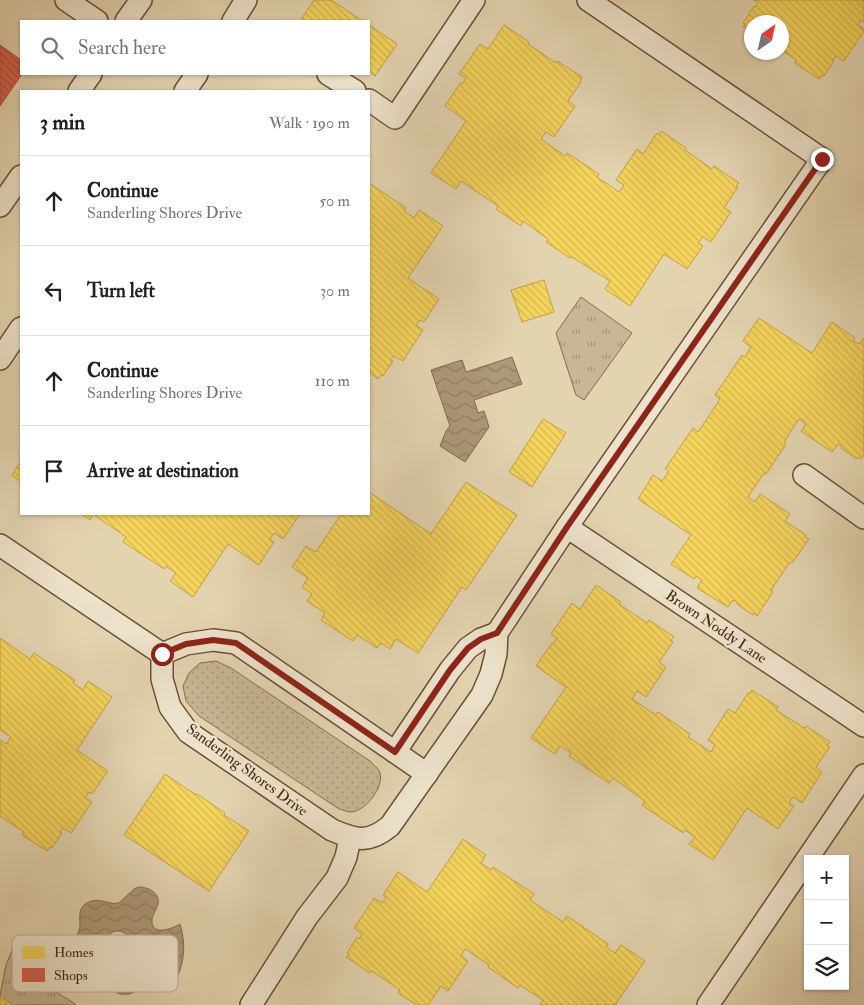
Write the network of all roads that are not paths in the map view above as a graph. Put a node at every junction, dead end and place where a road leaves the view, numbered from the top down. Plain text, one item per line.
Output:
1 (66, 0) edge
2 (141, 0) edge
3 (474, 0) edge
4 (588, 0) edge
5 (96, 20) edge
6 (127, 20) edge
7 (89, 75) edge
8 (196, 75) edge
9 (330, 75) edge
10 (80, 90) edge
11 (186, 90) edge
12 (353, 90) edge
13 (370, 101) edge
14 (20, 177) edge
15 (0, 206) edge
16 (20, 329) edge
17 (0, 359) edge
18 (804, 475) dead end
19 (864, 518) edge
20 (567, 527) junction
21 (0, 545) edge
22 (497, 633) junction
23 (162, 654) junction
24 (864, 726) edge
25 (395, 752) junction
26 (427, 774) junction
27 (864, 775) edge
28 (350, 838) junction
29 (250, 1005) edge
30 (708, 1005) edge

1 - 5 lane
2 - 6 lane
3 - 13 lane
4 - 20 lane
7 - 10 lane
8 - 11 lane
9 - 12 lane
14 - 15 lane
16 - 17 lane
18 - 19 lane
20 - 22 lane
20 - 24 lane, Brown Noddy Lane
21 - 23 lane
22 - 25 lane
22 - 26 lane
23 - 25 lane
23 - 28 lane, Sanderling Shores Drive
25 - 26 lane
26 - 28 lane
27 - 30 lane
28 - 29 lane

